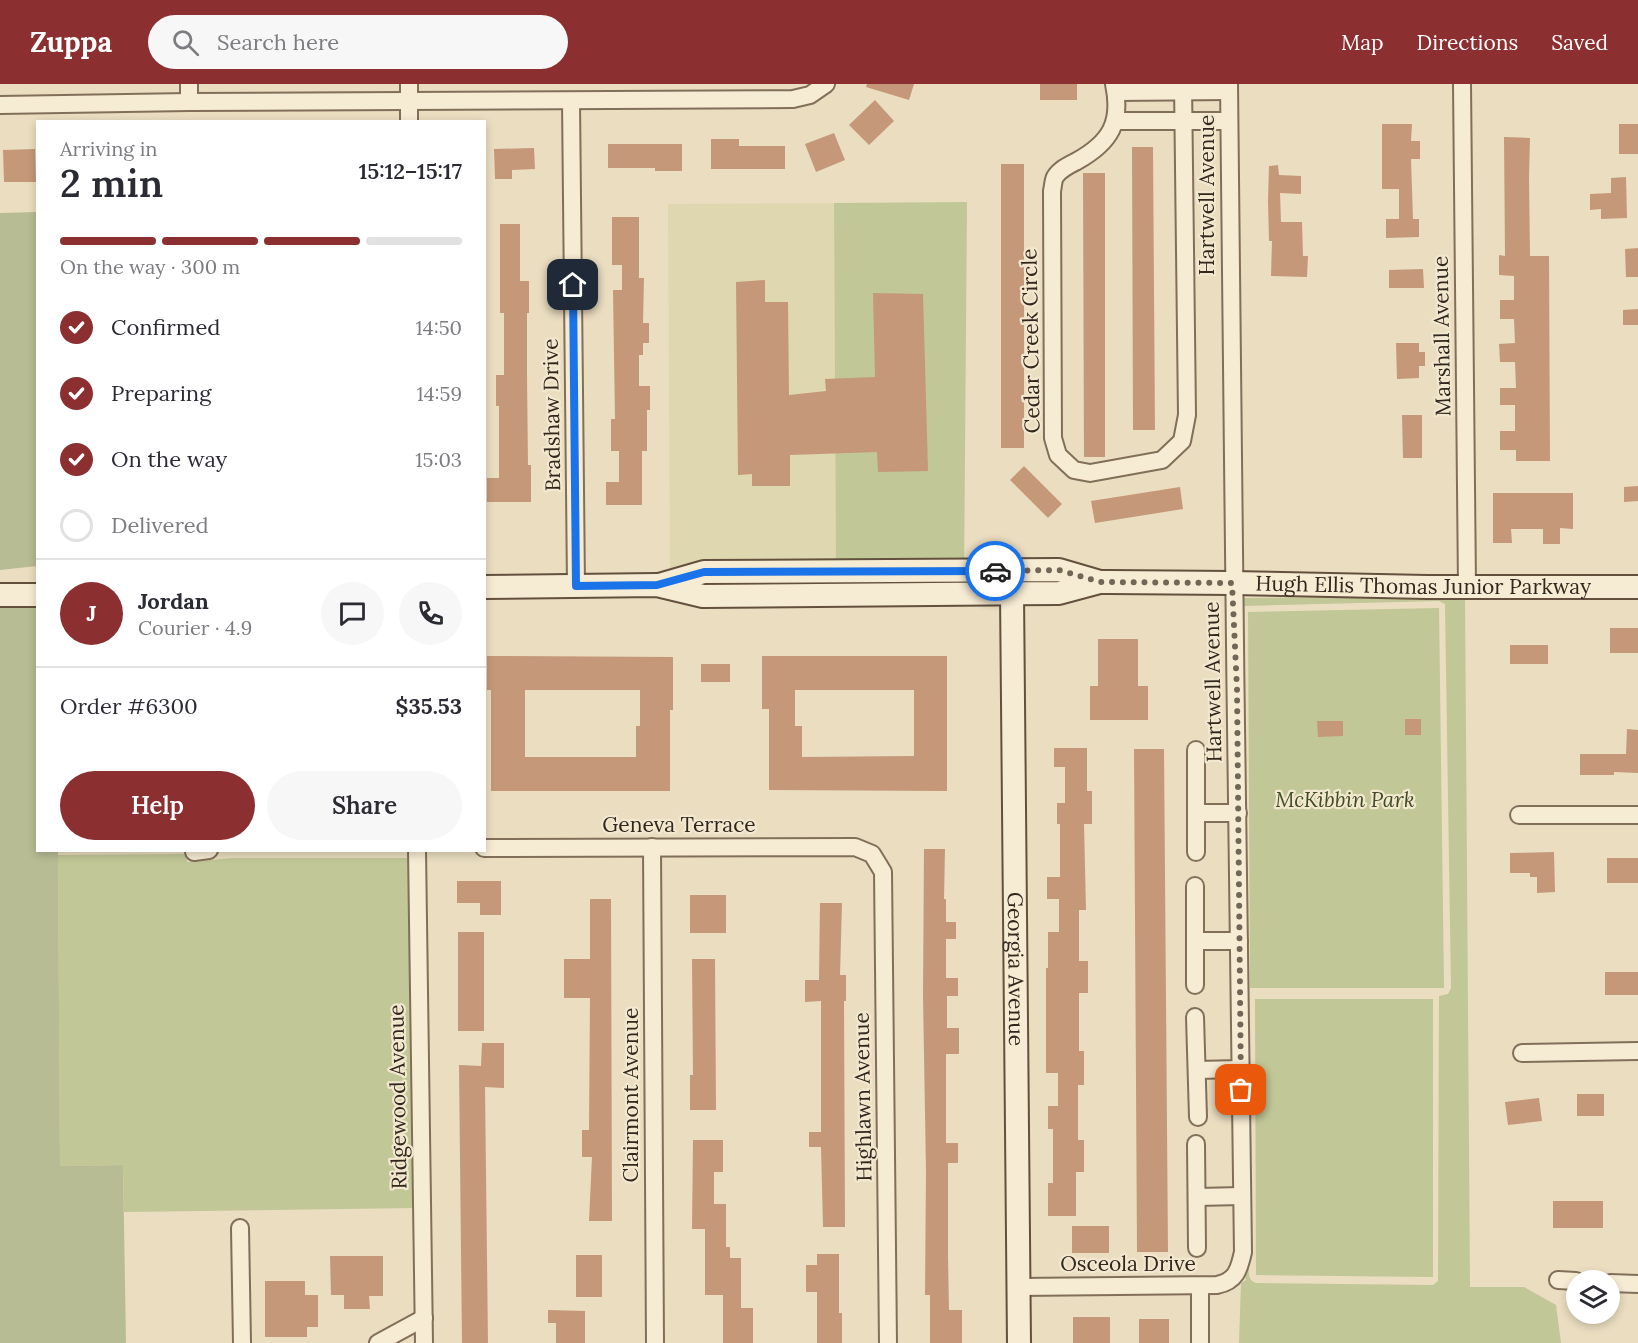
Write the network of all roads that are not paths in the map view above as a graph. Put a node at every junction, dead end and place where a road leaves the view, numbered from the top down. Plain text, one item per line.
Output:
1 (189, 84) edge
2 (409, 84) edge
3 (826, 84) edge
4 (1462, 84) edge
5 (1229, 87) edge
6 (1115, 88) edge
7 (1183, 88) edge
8 (625, 92) edge
9 (409, 101) junction
10 (571, 101) junction
11 (189, 102) junction
12 (0, 105) edge
13 (409, 120) edge
14 (1229, 121) junction
15 (1116, 122) junction
16 (1184, 122) junction
17 (1100, 582) junction
18 (1232, 583) junction
19 (657, 585) junction
20 (576, 586) junction
21 (486, 587) edge
22 (1467, 587) junction
23 (1638, 587) edge
24 (1012, 594) junction
25 (0, 595) edge
26 (36, 595) edge
27 (1196, 750) dead end
28 (1196, 813) junction
29 (1238, 813) junction
30 (1638, 815) edge
31 (1519, 816) dead end
32 (652, 847) junction
33 (486, 848) edge
34 (417, 852) edge
35 (1196, 852) dead end
36 (872, 854) joint
37 (1196, 886) dead end
38 (1195, 941) junction
39 (1239, 941) junction
40 (1195, 985) dead end
41 (1196, 1017) dead end
42 (1638, 1052) edge
43 (1522, 1053) dead end
44 (1240, 1069) junction
45 (1197, 1070) junction
46 (1198, 1117) dead end
47 (1196, 1144) dead end
48 (1242, 1196) junction
49 (1197, 1197) junction
50 (240, 1228) dead end
51 (1197, 1248) dead end
52 (1235, 1277) joint
53 (1558, 1280) dead end
54 (1566, 1280) edge
55 (1620, 1283) edge
56 (1638, 1284) edge
57 (1200, 1286) junction
58 (1019, 1287) junction
59 (424, 1318) junction
60 (242, 1343) edge
61 (378, 1343) edge
62 (424, 1343) edge
63 (655, 1343) edge
64 (888, 1343) edge
65 (1019, 1343) edge
66 (1200, 1343) edge

1 - 11 street
2 - 9 street
3 - 8 street
4 - 22 street, Marshall Avenue
5 - 7 street
5 - 14 street, Hartwell Avenue
6 - 7 street
6 - 15 street
7 - 16 street, Cedar Creek Circle
8 - 10 street
9 - 10 street
9 - 11 street
9 - 13 street
10 - 20 street, Bradshaw Drive
11 - 12 street
14 - 16 street
14 - 18 street, Hartwell Avenue
15 - 16 street
15 - 16 street, Cedar Creek Circle
17 - 18 main road, Hugh Ellis Thomas Junior Parkway
17 - 19 main road, Hugh Ellis Thomas Junior Parkway
17 - 24 main road, Hugh Ellis Thomas Junior Parkway
18 - 22 main road, Hugh Ellis Thomas Junior Parkway
18 - 29 street, Hartwell Avenue
19 - 20 main road, Hugh Ellis Thomas Junior Parkway
19 - 24 main road, Hugh Ellis Thomas Junior Parkway
20 - 21 main road, Hugh Ellis Thomas Junior Parkway
22 - 23 main road, Hugh Ellis Thomas Junior Parkway
24 - 58 main road, Georgia Avenue
25 - 26 main road
27 - 28 street
28 - 29 street
28 - 35 street
29 - 39 street, Hartwell Avenue
30 - 31 street
32 - 33 street, Geneva Terrace
32 - 36 street, Geneva Terrace
32 - 63 street, Clairmont Avenue
34 - 59 street, Ridgewood Avenue
36 - 64 street, Highlawn Avenue
37 - 38 street
38 - 39 street
38 - 40 street
39 - 44 street, Hartwell Avenue
41 - 45 street
42 - 43 street
44 - 45 street
44 - 48 street, Hartwell Avenue
45 - 46 street
47 - 49 street
48 - 49 street
48 - 52 street, Hartwell Avenue
49 - 51 street
50 - 60 street
52 - 57 street, Osceola Drive
53 - 54 street
55 - 56 street
57 - 58 street, Osceola Drive
57 - 66 street
58 - 65 main road, Georgia Avenue
59 - 61 street
59 - 62 street, Ridgewood Avenue

